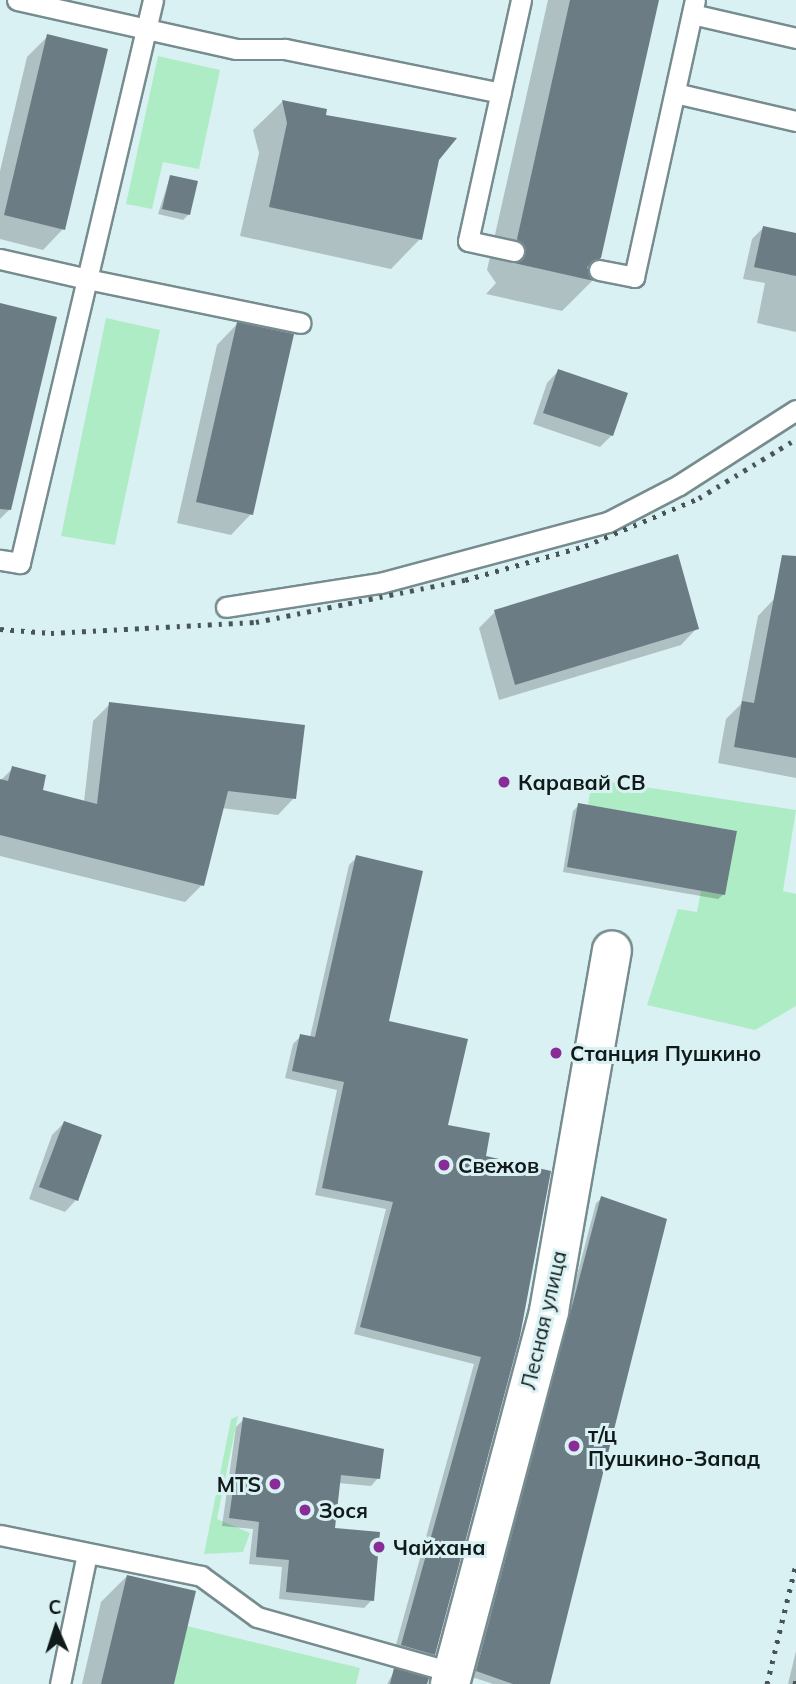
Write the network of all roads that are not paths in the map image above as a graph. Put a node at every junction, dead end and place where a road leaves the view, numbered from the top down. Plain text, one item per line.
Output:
1 (18, 0) edge
2 (153, 0) edge
3 (521, 0) edge
4 (694, 7) edge
5 (146, 29) junction
6 (796, 38) edge
7 (501, 93) junction
8 (675, 93) junction
9 (796, 121) edge
10 (514, 251) dead end
11 (0, 259) edge
12 (599, 270) dead end
13 (87, 279) junction
14 (301, 323) dead end
15 (796, 410) edge
16 (0, 559) edge
17 (226, 607) dead end
18 (612, 950) dead end
19 (9, 1537) edge
20 (87, 1554) junction
21 (24, 1559) dead end
22 (451, 1678) edge
23 (60, 1684) edge

1 - 5 lane
2 - 5 lane
3 - 7 lane
4 - 6 lane
4 - 8 lane
5 - 7 lane
5 - 13 lane
7 - 10 lane
8 - 9 lane
8 - 12 lane
11 - 13 lane
13 - 14 lane
13 - 16 lane
15 - 17 lane
18 - 22 street, Лесная улица
19 - 20 lane
19 - 21 lane
20 - 22 lane
20 - 23 lane

